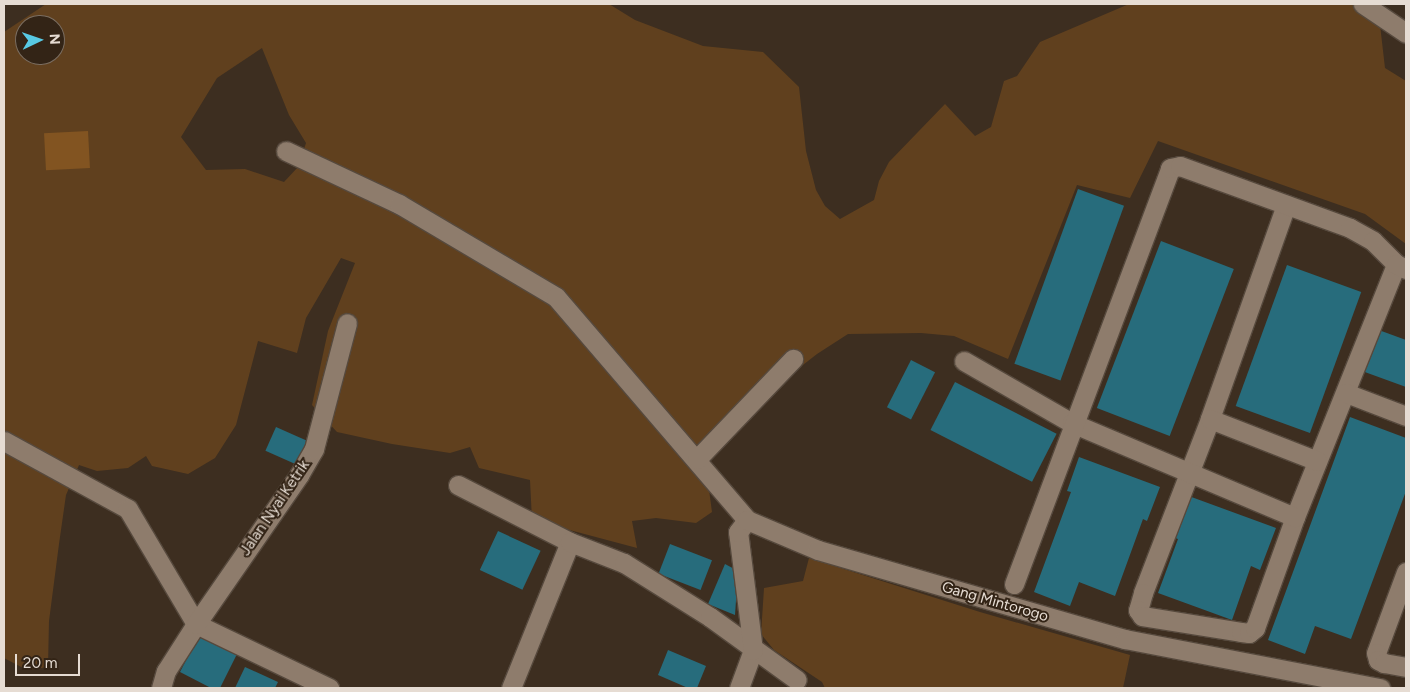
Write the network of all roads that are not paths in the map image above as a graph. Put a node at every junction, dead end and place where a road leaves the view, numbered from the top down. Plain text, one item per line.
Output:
1 (1363, 4) edge
2 (1406, 33) edge
3 (286, 151) dead end
4 (1286, 205) junction
5 (1401, 266) edge
6 (348, 323) dead end
7 (793, 359) dead end
8 (964, 361) dead end
9 (1346, 393) junction
10 (1406, 416) edge
11 (1210, 419) junction
12 (1072, 424) junction
13 (4, 441) edge
14 (696, 459) junction
15 (1317, 461) junction
16 (1189, 473) junction
17 (458, 485) dead end
18 (1294, 518) junction
19 (747, 520) junction
20 (570, 542) junction
21 (1406, 572) edge
22 (1014, 584) dead end
23 (196, 624) junction
24 (753, 650) junction
25 (1406, 667) edge
26 (798, 680) dead end
27 (161, 688) edge
28 (329, 688) edge
29 (512, 688) edge
30 (739, 688) edge
31 (1380, 688) edge

1 - 2 street
3 - 14 street
4 - 5 street
4 - 11 street
4 - 12 street
5 - 9 street
6 - 23 street, Jalan Nyai Ketrik
7 - 14 street
8 - 12 street
9 - 10 street
9 - 15 street
11 - 15 street
11 - 16 street
12 - 16 street
12 - 22 street
13 - 23 street
14 - 19 street
15 - 18 street
16 - 18 street
16 - 18 street
17 - 20 street
19 - 24 street
19 - 31 street, Gang Mintorogo
20 - 24 street
20 - 29 street
21 - 25 street
23 - 27 street, Jalan Nyai Ketrik
23 - 28 street
24 - 26 street
24 - 30 street

